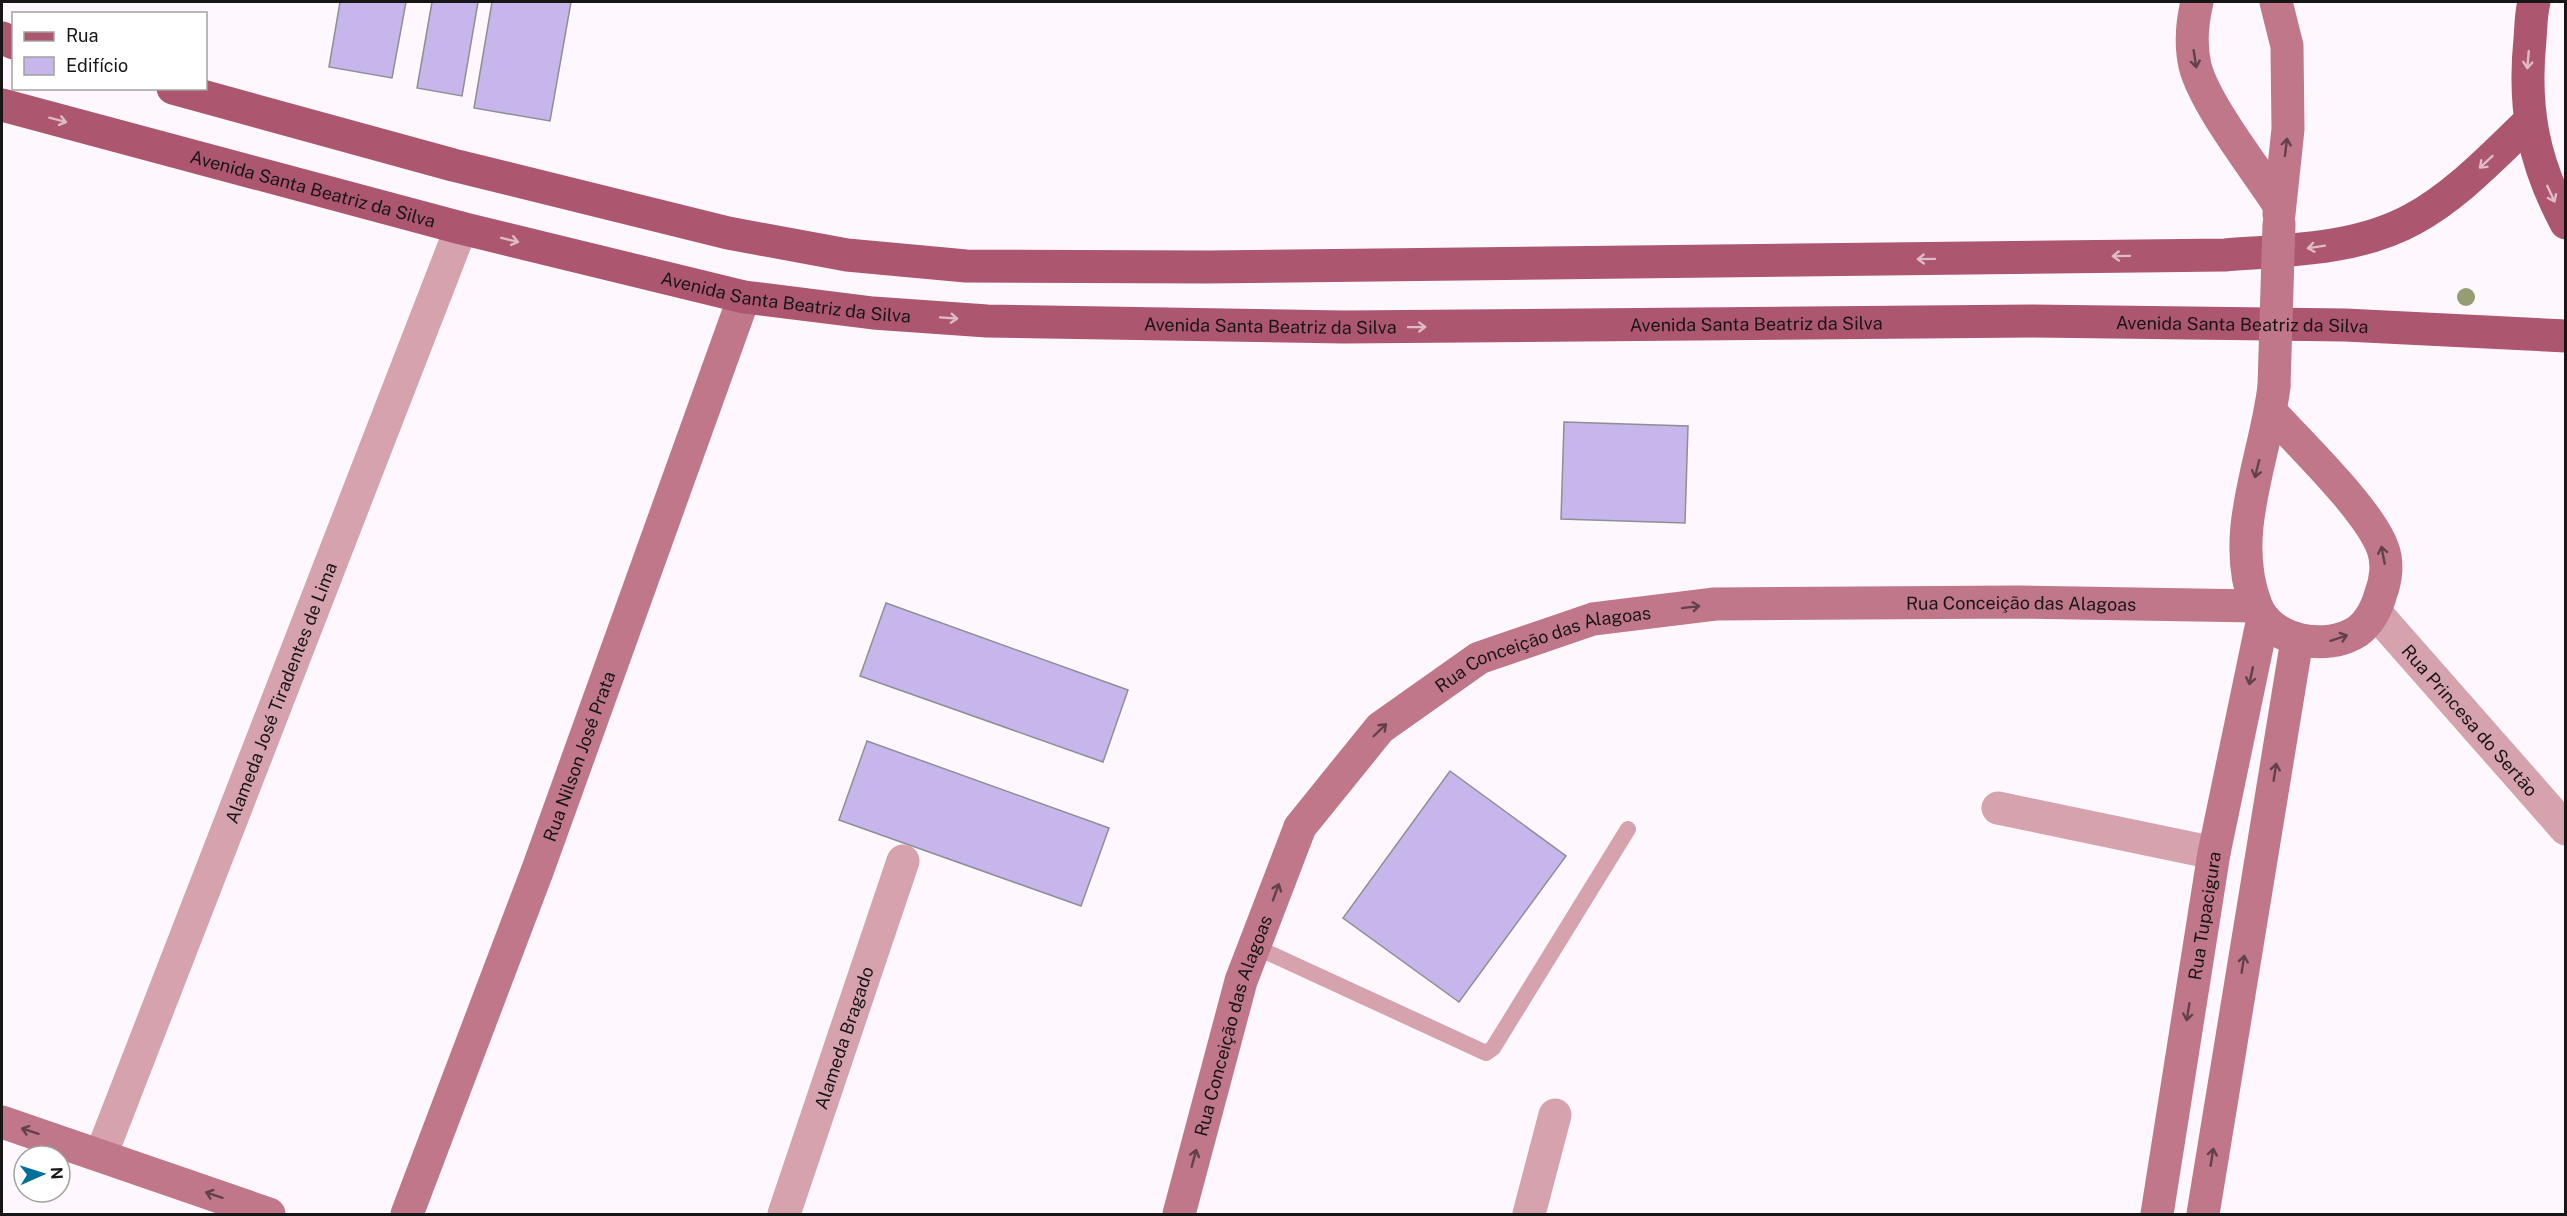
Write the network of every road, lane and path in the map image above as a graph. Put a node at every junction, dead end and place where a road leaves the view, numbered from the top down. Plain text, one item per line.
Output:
1 (2197, 2) edge
2 (2276, 2) edge
3 (2534, 2) edge
4 (180, 90) edge
5 (2, 105) edge
6 (2529, 122) junction
7 (2279, 214) junction
8 (2565, 223) edge
9 (461, 228) junction
10 (744, 297) junction
11 (2565, 336) edge
12 (2273, 399) junction
13 (2259, 612) junction
14 (2376, 612) junction
15 (2297, 640) junction
16 (1998, 808) dead end
17 (1628, 828) dead end
18 (2565, 829) edge
19 (2214, 853) junction
20 (903, 861) dead end
21 (1256, 947) junction
22 (1555, 1115) dead end
23 (2, 1122) edge
24 (101, 1155) junction
25 (269, 1215) edge
26 (407, 1215) edge
27 (784, 1215) edge
28 (1179, 1215) edge
29 (1529, 1215) edge
30 (2157, 1215) edge
31 (2203, 1215) edge

1 -> 7 street
7 -> 2 street, Rua Tupacigura
3 -> 6 main road
6 -> 4 main road
5 -> 9 main road, Avenida Santa Beatriz da Silva
6 -> 8 main road
7 - 12 street, Rua Tupacigura, bridge
9 -> 10 main road, Avenida Santa Beatriz da Silva
9 - 24 street, Alameda José Tiradentes de Lima
10 -> 11 main road, Avenida Santa Beatriz da Silva
10 - 26 street, Rua Nilson José Prata
12 -> 13 street, Rua Tupacigura
14 -> 12 street
13 - 15 street
13 -> 19 street, Rua Tupacigura
21 -> 13 street, Rua Conceição das Alagoas
15 -> 14 street
14 - 18 street, Rua Princesa do Sertão
31 -> 15 street
16 - 19 street
17 - 21 lane
19 -> 30 street, Rua Tupacigura
20 - 27 street, Alameda Bragado
28 -> 21 street, Rua Conceição das Alagoas
22 - 29 street
24 -> 23 street
25 -> 24 street

